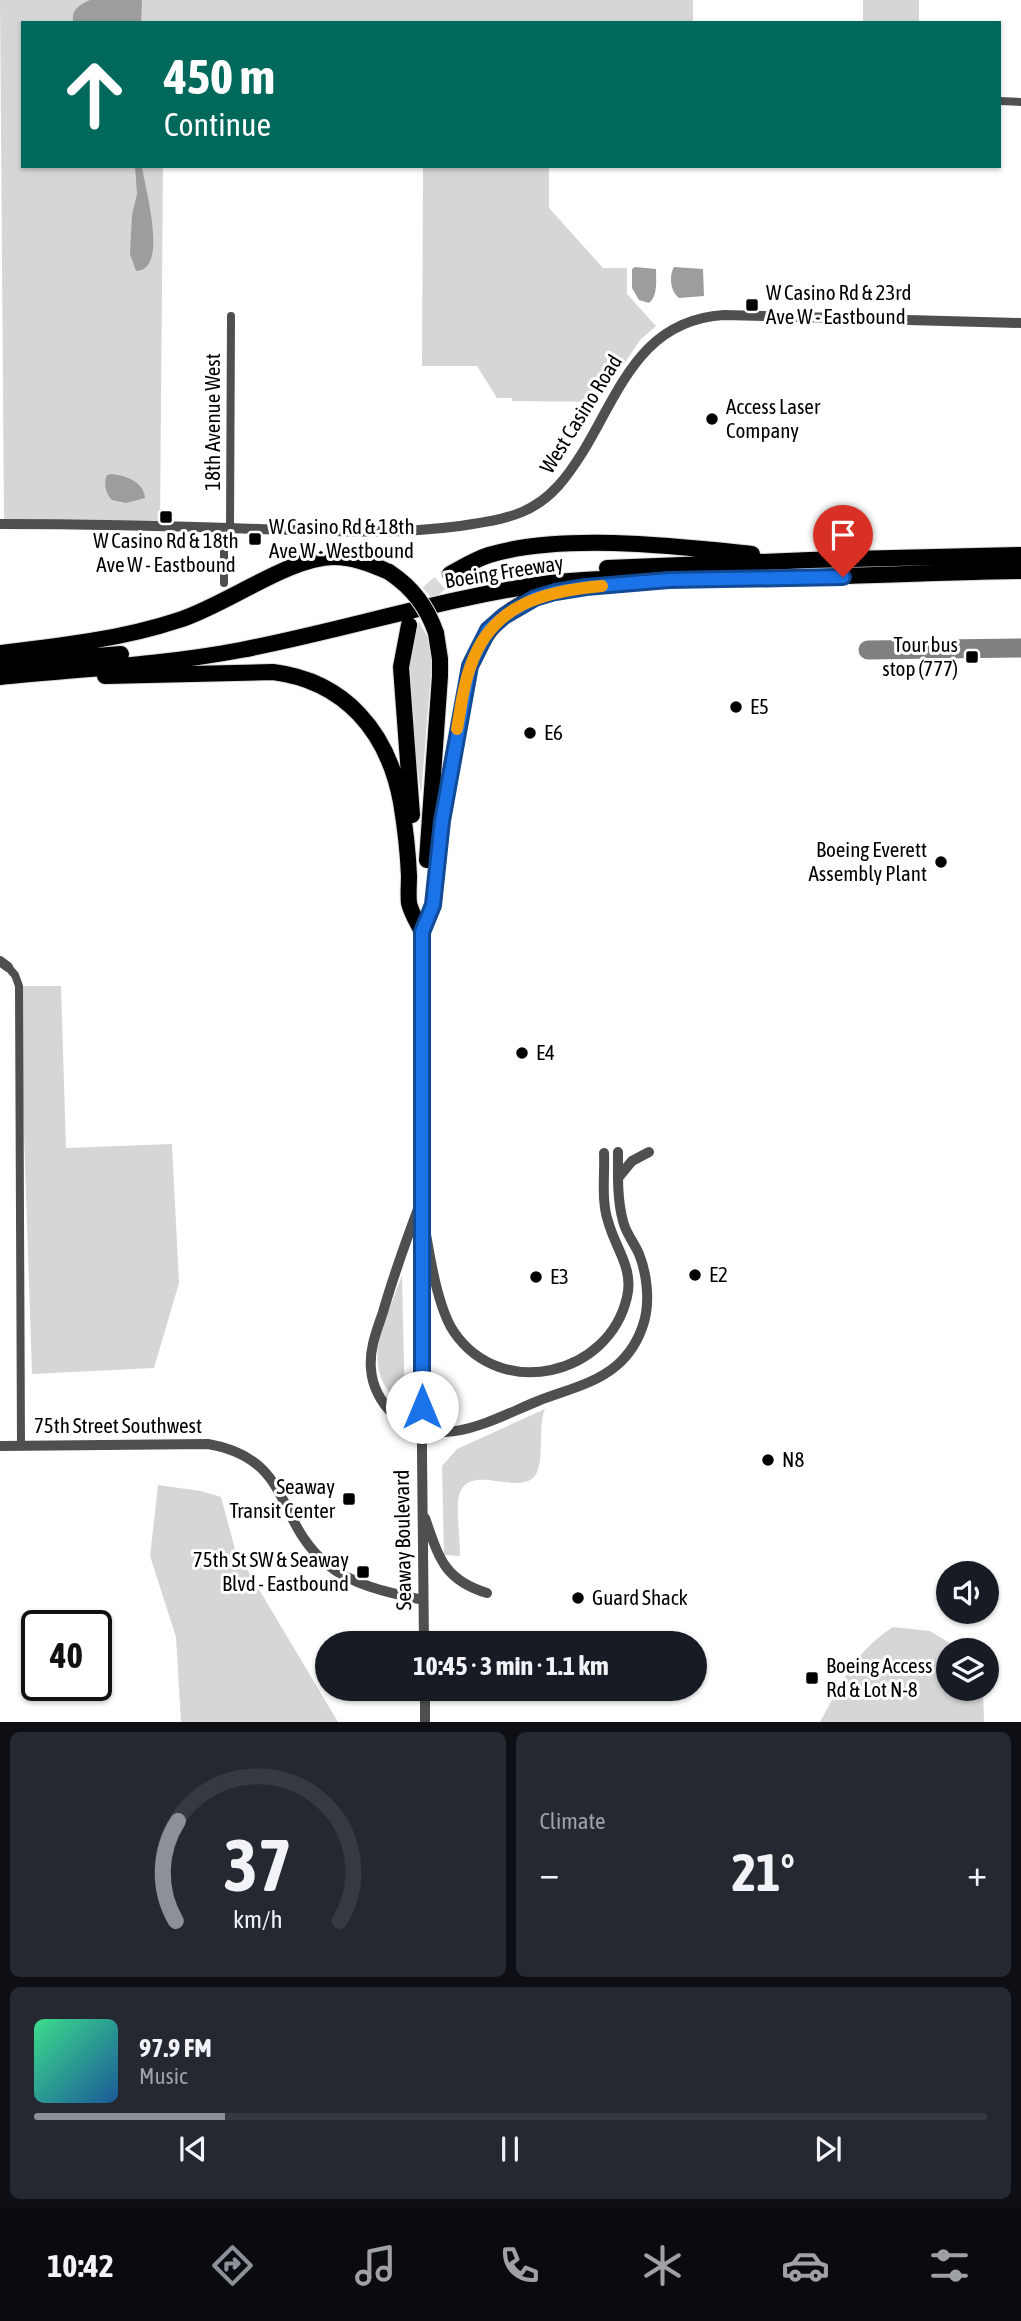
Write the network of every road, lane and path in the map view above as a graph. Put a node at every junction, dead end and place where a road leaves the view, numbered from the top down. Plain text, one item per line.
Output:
1 (1001, 101) edge
2 (1021, 102) edge
3 (231, 316) dead end
4 (1021, 323) edge
5 (0, 524) edge
6 (227, 528) junction
7 (1021, 555) edge
8 (810, 559) junction
9 (1021, 571) edge
10 (450, 574) tunnel mouth
11 (868, 577) junction
12 (1021, 579) edge
13 (669, 580) junction
14 (224, 583) dead end
15 (409, 625) tunnel mouth
16 (0, 653) edge
17 (0, 664) edge
18 (0, 678) edge
19 (422, 932) junction
20 (4, 964) edge
21 (618, 1152) dead end
22 (649, 1152) dead end
23 (604, 1153) dead end
24 (618, 1178) junction
25 (421, 1201) junction
26 (0, 1446) edge
27 (22, 1446) junction
28 (422, 1509) junction
29 (487, 1593) dead end
30 (423, 1600) junction
31 (424, 1631) edge
32 (425, 1701) edge
33 (425, 1722) edge

1 - 2 street
3 - 6 street, 18th Avenue West
4 - 6 street, West Casino Road
5 - 6 street, West Casino Road
6 - 14 street, 18th Avenue West
7 - 8 highway, Boeing Freeway
8 - 10 highway
8 - 17 highway, Boeing Freeway
9 - 11 highway, Boeing Freeway
11 - 12 highway
11 - 13 highway, Boeing Freeway
13 - 18 highway, Boeing Freeway
13 - 19 highway
15 - 19 highway
16 - 19 highway, bridge
18 - 19 highway
19 - 25 street, Seaway Boulevard
20 - 27 street
21 - 24 street
22 - 24 street
23 - 25 street
24 - 25 street
25 - 28 street, Seaway Boulevard, bridge
26 - 27 street, 75th Street Southwest
27 - 30 street, 75th Street Southwest
28 - 29 street
28 - 30 street, Seaway Boulevard
30 - 31 street, Seaway Boulevard
32 - 33 street

